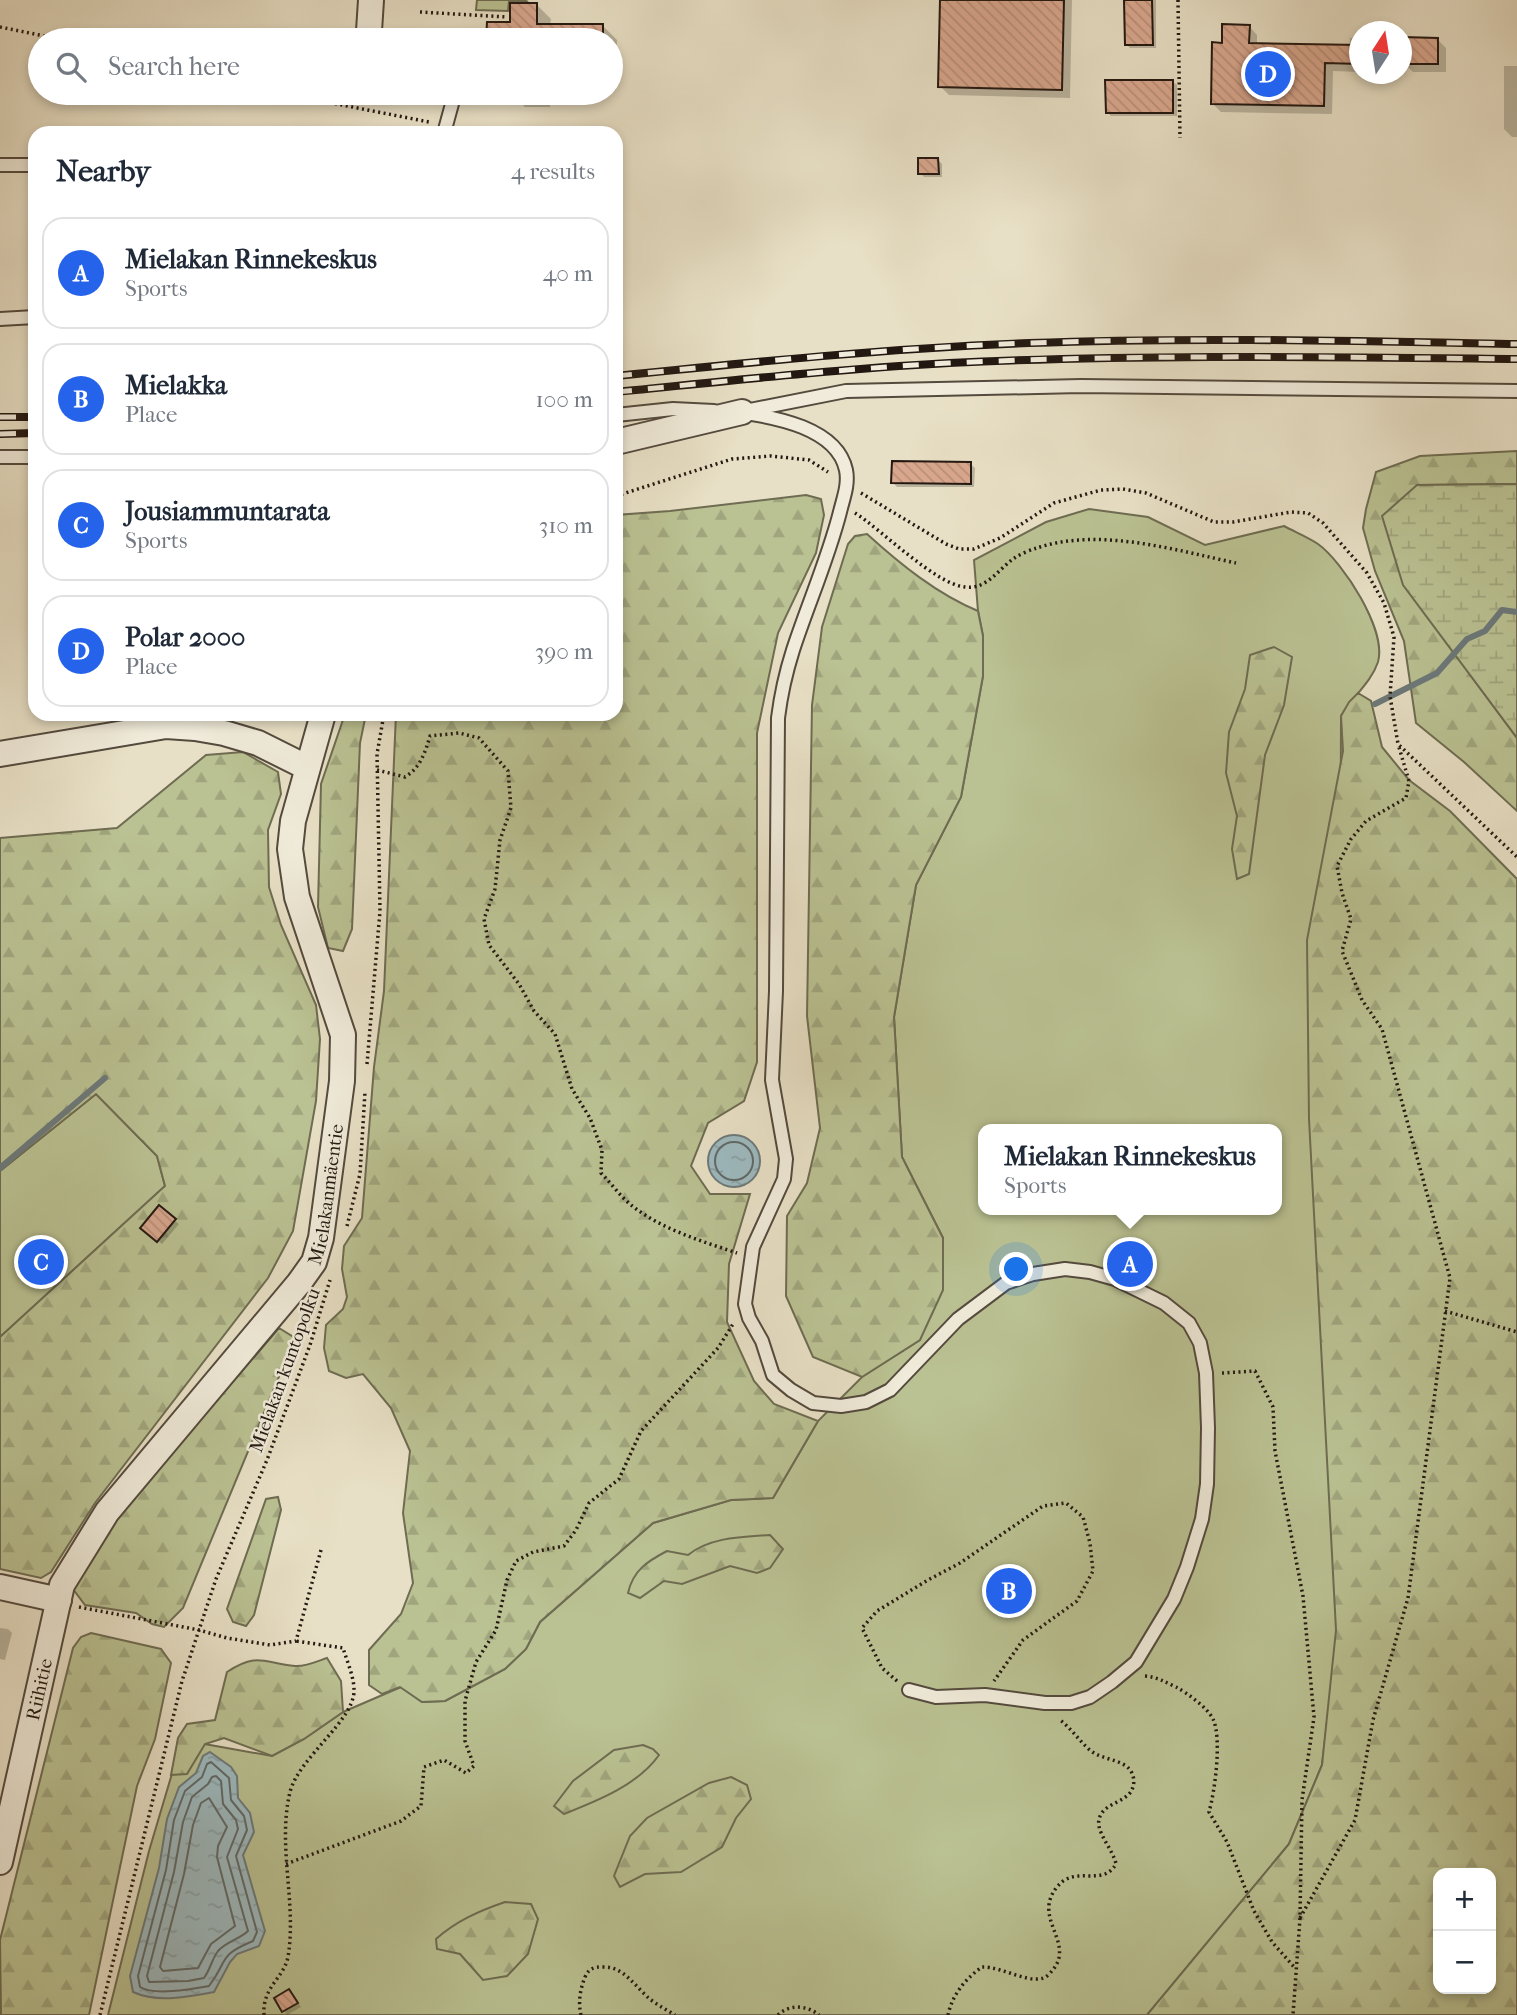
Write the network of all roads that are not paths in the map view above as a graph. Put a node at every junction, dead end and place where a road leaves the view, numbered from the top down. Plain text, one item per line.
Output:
1 (371, 0) edge
2 (369, 28) edge
3 (451, 105) edge
4 (445, 126) edge
5 (0, 165) edge
6 (28, 165) edge
7 (28, 317) edge
8 (0, 319) edge
9 (1517, 391) edge
10 (742, 412) junction
11 (623, 414) edge
12 (623, 440) edge
13 (0, 457) edge
14 (28, 457) edge
15 (321, 721) edge
16 (0, 754) edge
17 (306, 767) junction
18 (0, 1587) edge
19 (59, 1600) junction
20 (909, 1690) road end
21 (0, 1862) edge

1 - 2 street
3 - 4 lane
5 - 6 lane
7 - 8 lane
9 - 10 lane
10 - 11 lane
10 - 12 street
10 - 20 lane
13 - 14 lane
15 - 17 street, Mielakanmäentie
16 - 17 street
17 - 19 street, Mielakanmäentie
18 - 19 street
19 - 21 street, Riihitie

